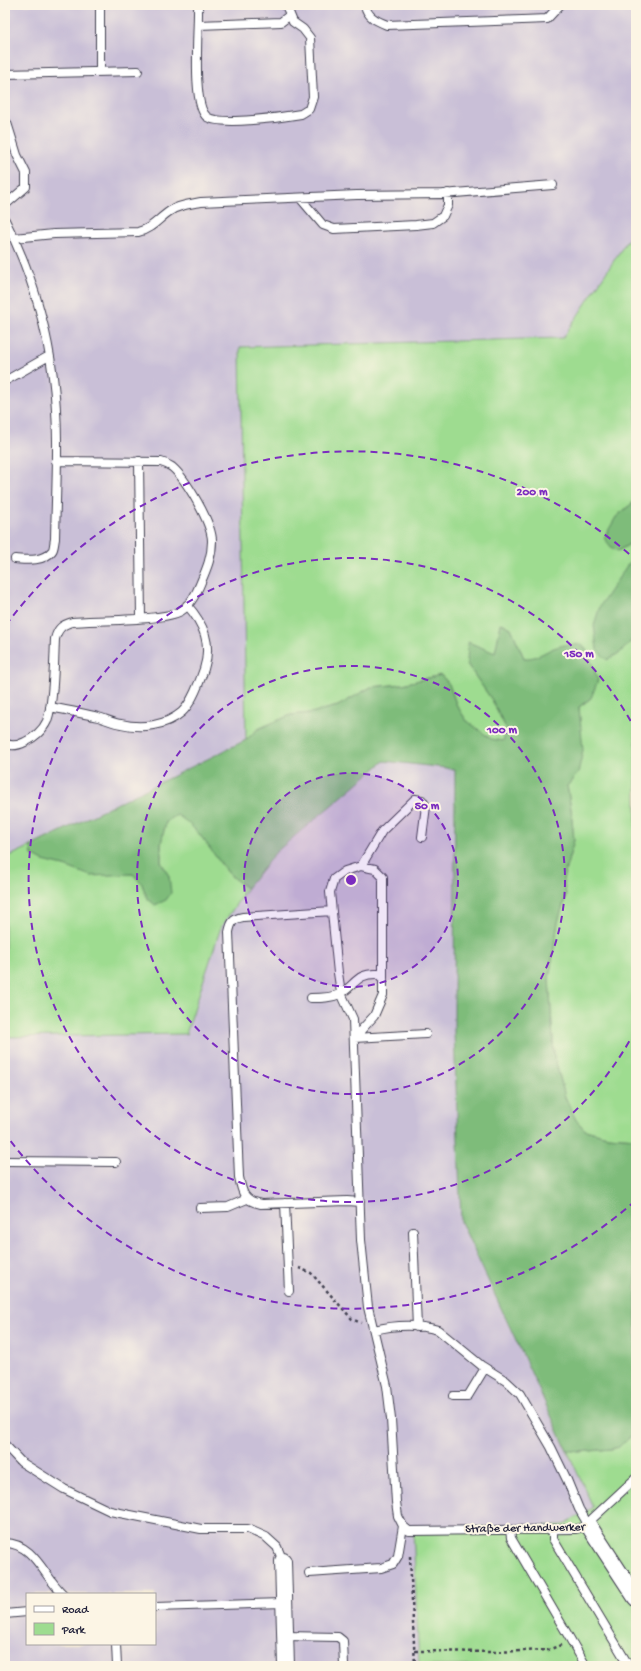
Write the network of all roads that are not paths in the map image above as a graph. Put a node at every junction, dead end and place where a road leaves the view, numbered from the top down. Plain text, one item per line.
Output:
1 (100, 5) edge
2 (198, 5) edge
3 (286, 5) edge
4 (365, 5) edge
5 (560, 5) edge
6 (290, 15) junction
7 (198, 25) junction
8 (138, 71) dead end
9 (100, 72) junction
10 (5, 74) edge
11 (5, 122) edge
12 (553, 185) dead end
13 (448, 193) junction
14 (300, 198) junction
15 (5, 205) edge
16 (5, 220) edge
17 (14, 238) junction
18 (49, 356) junction
19 (5, 381) edge
20 (56, 461) junction
21 (139, 461) junction
22 (15, 559) dead end
23 (187, 605) junction
24 (141, 618) junction
25 (50, 707) junction
26 (5, 743) edge
27 (422, 837) dead end
28 (361, 866) junction
29 (332, 911) junction
30 (383, 979) junction
31 (341, 993) junction
32 (311, 998) dead end
33 (426, 1034) dead end
34 (354, 1038) junction
35 (5, 1161) edge
36 (116, 1162) dead end
37 (247, 1199) junction
38 (360, 1202) junction
39 (285, 1203) junction
40 (200, 1208) dead end
41 (413, 1232) dead end
42 (289, 1290) dead end
43 (417, 1327) junction
44 (373, 1328) junction
45 (485, 1368) junction
46 (452, 1396) dead end
47 (5, 1445) edge
48 (636, 1478) edge
49 (403, 1526) junction
50 (589, 1526) junction
51 (553, 1529) junction
52 (510, 1530) junction
53 (5, 1543) edge
54 (283, 1560) joint
55 (309, 1573) dead end
56 (62, 1593) edge
57 (636, 1598) edge
58 (284, 1603) junction
59 (156, 1607) edge
60 (26, 1612) edge
61 (5, 1614) edge
62 (285, 1636) junction
63 (116, 1645) edge
64 (117, 1666) edge
65 (286, 1666) edge
66 (344, 1666) edge
67 (586, 1666) edge
68 (628, 1666) edge

1 - 9 lane
2 - 7 lane
3 - 6 lane
4 - 5 lane
6 - 7 lane
6 - 7 lane
8 - 9 lane
9 - 10 lane
11 - 15 lane
12 - 13 lane
13 - 14 lane
13 - 14 lane
14 - 17 lane
16 - 17 lane
17 - 18 lane
18 - 19 lane
18 - 20 lane
20 - 21 lane
20 - 22 lane
21 - 23 lane
21 - 24 lane
23 - 24 lane
23 - 25 lane
24 - 25 lane
25 - 26 lane
27 - 28 lane
28 - 29 lane
28 - 30 lane
29 - 31 lane
29 - 37 lane
30 - 31 lane
30 - 34 lane
31 - 32 lane
31 - 34 lane
33 - 34 lane
34 - 38 lane
35 - 36 lane
37 - 39 lane
37 - 40 lane
38 - 39 lane
38 - 44 lane
39 - 42 lane
41 - 43 lane
43 - 44 lane
43 - 45 lane
44 - 49 lane
45 - 46 lane
45 - 50 lane
47 - 54 lane
48 - 50 lane
49 - 52 lane, Straße der Handwerker
49 - 55 lane
50 - 51 lane, Straße der Handwerker
50 - 57 street, Straße der Handwerker
51 - 52 lane, Straße der Handwerker
51 - 68 lane
52 - 67 lane
53 - 56 lane
54 - 58 street
58 - 59 lane
58 - 62 street
60 - 61 lane
62 - 65 street
62 - 66 lane
63 - 64 lane

